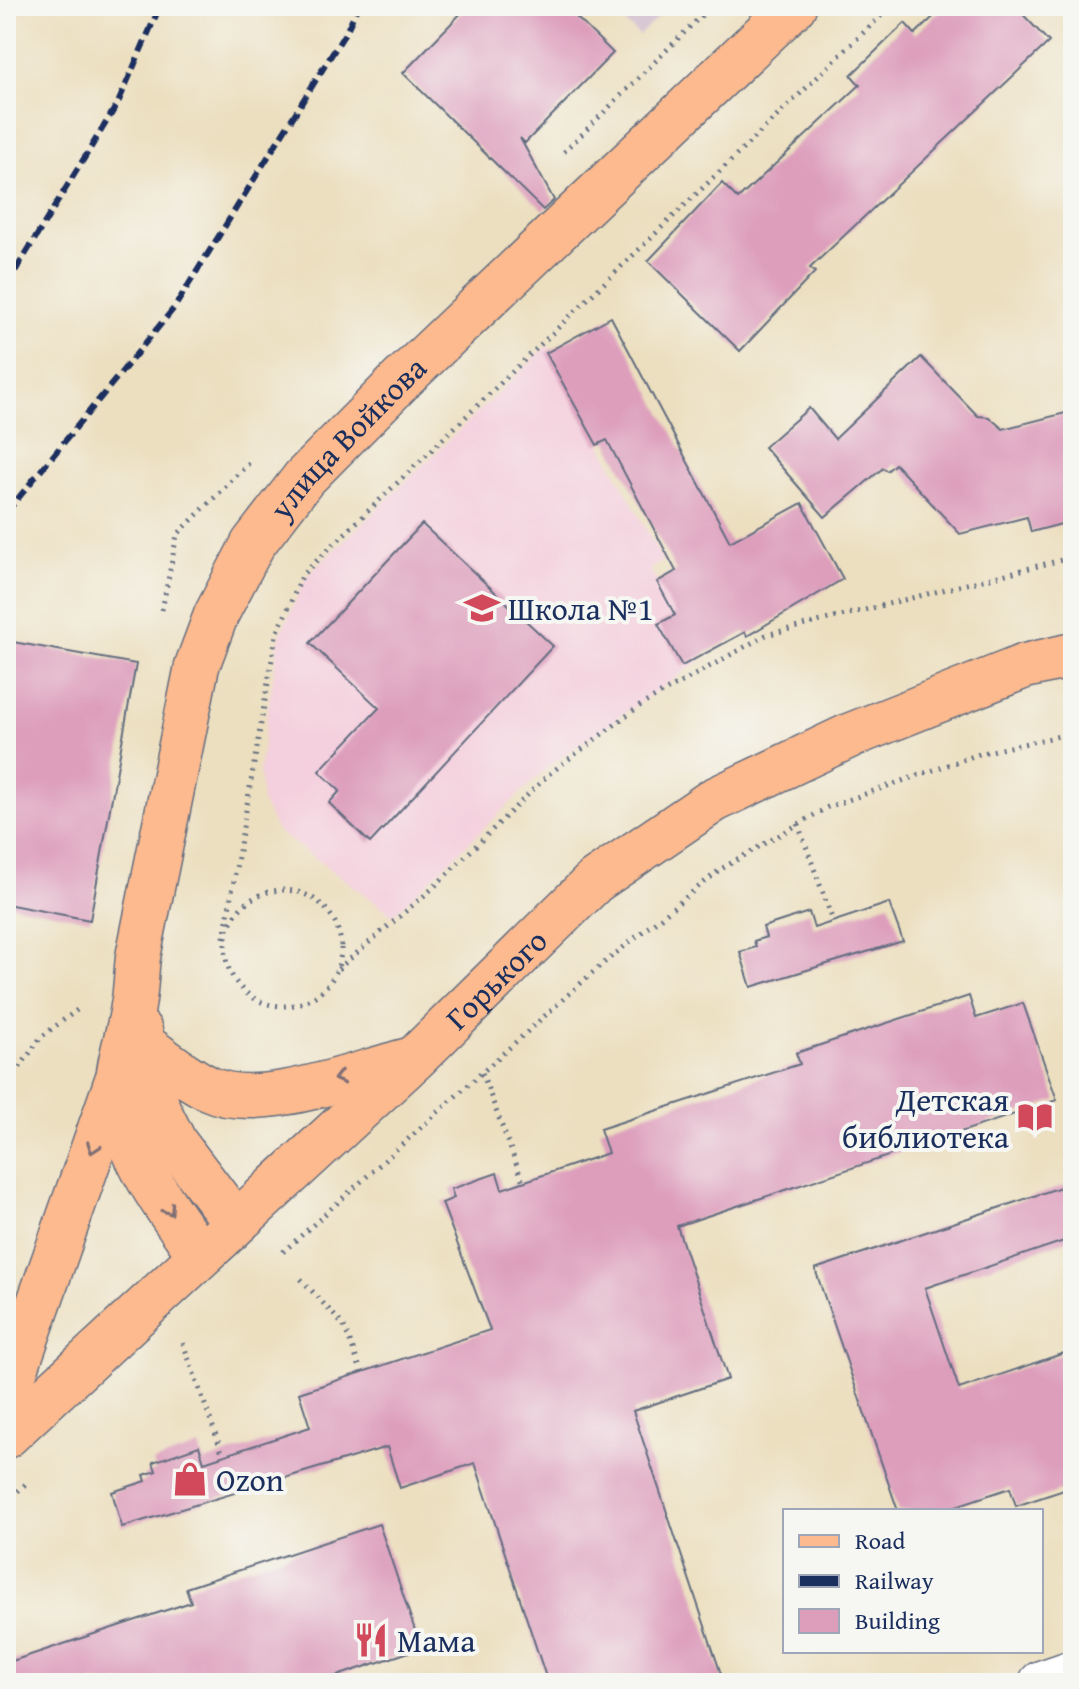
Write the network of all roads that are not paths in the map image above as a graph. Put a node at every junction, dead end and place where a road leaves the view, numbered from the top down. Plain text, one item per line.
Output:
1 (794, 6) edge
2 (1073, 655) edge
3 (132, 1041) junction
4 (415, 1058) junction
5 (235, 1222) junction
6 (199, 1254) junction
7 (6, 1397) edge
8 (6, 1436) edge
9 (1073, 1672) edge
10 (1041, 1683) edge

1 - 3 main road, улица Войкова
2 - 4 main road, Горького
4 -> 3 main road
3 - 5 main road
3 -> 6 main road
3 -> 7 main road
4 - 5 main road, Горького
5 - 6 main road, Горького
6 - 8 main road, Горького
9 - 10 street

